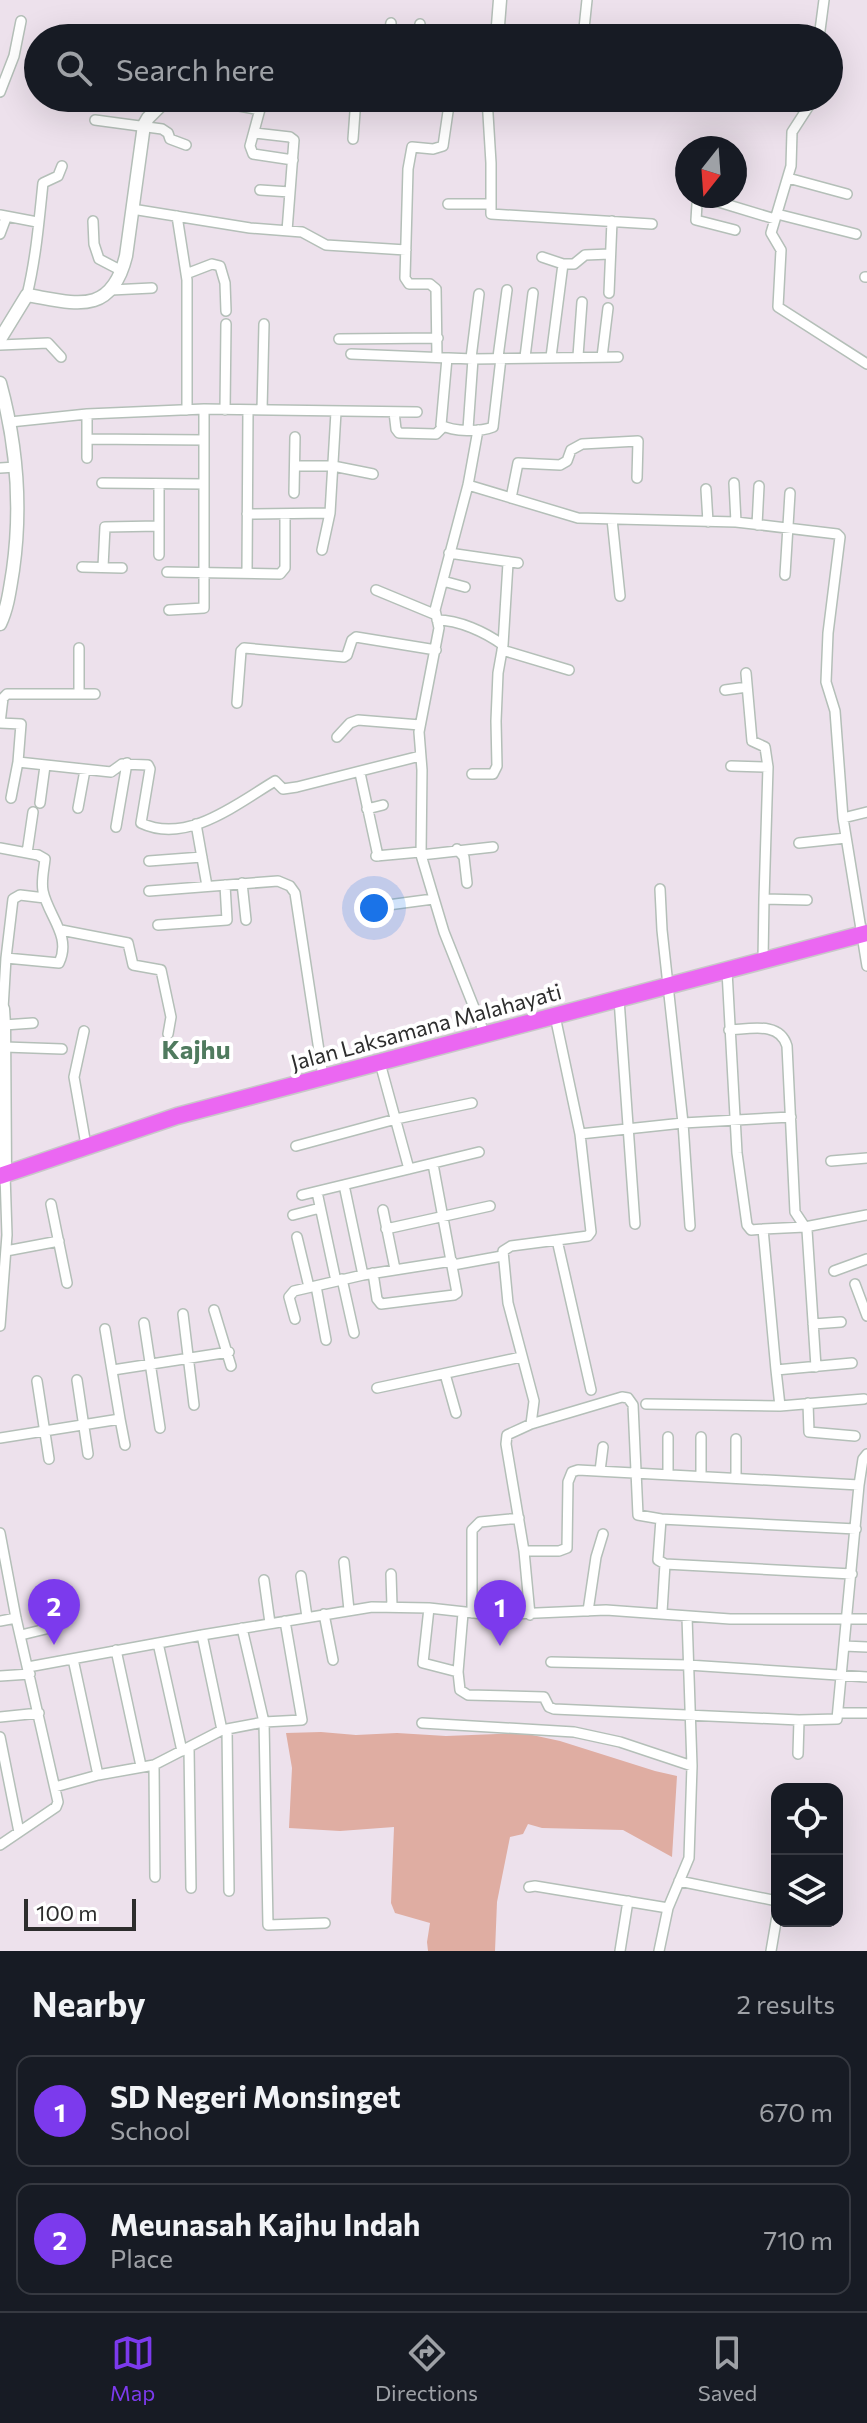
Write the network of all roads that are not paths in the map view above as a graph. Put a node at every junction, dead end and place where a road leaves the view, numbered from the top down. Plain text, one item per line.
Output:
1 (500, 0) edge
2 (587, 0) edge
3 (824, 0) edge
4 (21, 21) dead end
5 (498, 24) edge
6 (584, 24) edge
7 (821, 24) edge
8 (4, 66) edge
9 (0, 92) edge
10 (154, 112) edge
11 (260, 112) edge
12 (355, 112) edge
13 (448, 112) edge
14 (488, 112) edge
15 (805, 112) edge
16 (95, 120) dead end
17 (144, 125) junction
18 (255, 133) junction
19 (353, 139) dead end
20 (186, 145) dead end
21 (293, 160) junction
22 (62, 166) dead end
23 (788, 178) junction
24 (260, 190) dead end
25 (290, 192) junction
26 (847, 194) dead end
27 (448, 204) dead end
28 (490, 204) junction
29 (132, 209) junction
30 (177, 216) junction
31 (3, 217) edge
32 (776, 217) junction
33 (93, 221) dead end
34 (612, 221) junction
35 (37, 222) junction
36 (652, 224) dead end
37 (735, 230) dead end
38 (287, 231) junction
39 (0, 234) edge
40 (856, 234) dead end
41 (406, 250) junction
42 (610, 254) junction
43 (542, 257) dead end
44 (563, 264) junction
45 (122, 271) junction
46 (186, 274) junction
47 (152, 288) dead end
48 (111, 290) junction
49 (507, 290) dead end
50 (533, 293) dead end
51 (609, 293) dead end
52 (479, 294) dead end
53 (27, 295) junction
54 (582, 302) dead end
55 (608, 308) dead end
56 (226, 311) dead end
57 (226, 324) dead end
58 (264, 324) dead end
59 (438, 338) junction
60 (0, 339) edge
61 (339, 339) dead end
62 (0, 345) edge
63 (351, 354) dead end
64 (578, 356) junction
65 (61, 357) dead end
66 (525, 357) junction
67 (551, 357) junction
68 (602, 357) junction
69 (618, 357) dead end
70 (442, 358) junction
71 (499, 358) junction
72 (472, 359) junction
73 (867, 364) edge
74 (0, 383) edge
75 (204, 409) junction
76 (187, 410) junction
77 (225, 410) junction
78 (248, 410) junction
79 (262, 410) junction
80 (336, 412) junction
81 (394, 412) junction
82 (417, 412) dead end
83 (87, 414) junction
84 (10, 422) junction
85 (443, 427) junction
86 (473, 430) junction
87 (295, 437) dead end
88 (87, 439) junction
89 (204, 440) junction
90 (87, 458) dead end
91 (295, 466) junction
92 (333, 466) junction
93 (16, 467) junction
94 (0, 468) edge
95 (373, 474) dead end
96 (637, 478) dead end
97 (102, 483) dead end
98 (734, 483) dead end
99 (159, 484) junction
100 (204, 484) junction
101 (468, 485) junction
102 (759, 486) dead end
103 (706, 489) dead end
104 (294, 493) dead end
105 (790, 493) dead end
106 (511, 498) junction
107 (330, 513) junction
108 (247, 514) junction
109 (285, 515) junction
110 (612, 519) junction
111 (708, 522) junction
112 (736, 522) junction
113 (757, 525) junction
114 (159, 526) junction
115 (788, 528) junction
116 (322, 550) dead end
117 (449, 553) junction
118 (159, 555) dead end
119 (82, 567) dead end
120 (103, 567) junction
121 (122, 568) dead end
122 (167, 572) dead end
123 (203, 573) junction
124 (247, 573) junction
125 (785, 575) dead end
126 (443, 581) junction
127 (465, 587) dead end
128 (376, 590) dead end
129 (620, 596) dead end
130 (169, 610) dead end
131 (1, 617) edge
132 (436, 617) junction
133 (79, 648) dead end
134 (502, 648) junction
135 (436, 650) junction
136 (569, 670) dead end
137 (746, 673) dead end
138 (747, 687) junction
139 (725, 690) dead end
140 (79, 694) junction
141 (95, 694) dead end
142 (237, 703) dead end
143 (0, 723) edge
144 (420, 725) junction
145 (337, 737) dead end
146 (420, 756) junction
147 (18, 762) junction
148 (127, 763) junction
149 (45, 766) junction
150 (731, 766) dead end
151 (768, 767) junction
152 (85, 770) junction
153 (360, 773) junction
154 (472, 774) dead end
155 (11, 798) dead end
156 (383, 805) dead end
157 (78, 808) dead end
158 (367, 809) junction
159 (867, 812) edge
160 (843, 818) junction
161 (196, 824) junction
162 (116, 827) dead end
163 (846, 838) junction
164 (799, 843) dead end
165 (493, 847) dead end
166 (0, 848) edge
167 (457, 849) junction
168 (27, 853) junction
169 (420, 853) junction
170 (202, 857) junction
171 (149, 861) dead end
172 (242, 883) junction
173 (467, 883) dead end
174 (225, 885) junction
175 (207, 886) junction
176 (660, 889) dead end
177 (149, 891) dead end
178 (45, 898) junction
179 (433, 899) junction
180 (764, 899) junction
181 (807, 900) dead end
182 (373, 907) dead end
183 (246, 920) dead end
184 (158, 925) dead end
185 (61, 930) junction
186 (864, 933) edge
187 (3, 936) edge
188 (6, 958) junction
189 (763, 960) junction
190 (867, 966) edge
191 (727, 971) junction
192 (667, 986) junction
193 (619, 999) junction
194 (2, 1007) edge
195 (555, 1016) junction
196 (33, 1023) dead end
197 (4, 1025) junction
198 (729, 1030) junction
199 (84, 1031) dead end
200 (168, 1034) dead end
201 (485, 1035) junction
202 (5, 1047) junction
203 (62, 1049) dead end
204 (380, 1063) junction
205 (323, 1077) junction
206 (1, 1080) edge
207 (472, 1103) dead end
208 (791, 1117) junction
209 (396, 1119) junction
210 (735, 1121) junction
211 (683, 1123) junction
212 (628, 1128) junction
213 (580, 1134) junction
214 (86, 1145) junction
215 (296, 1146) dead end
216 (479, 1152) dead end
217 (867, 1158) edge
218 (831, 1161) dead end
219 (433, 1164) junction
220 (409, 1169) junction
221 (3, 1175) edge
222 (344, 1185) junction
223 (317, 1192) junction
224 (302, 1195) dead end
225 (51, 1204) dead end
226 (490, 1206) dead end
227 (320, 1208) junction
228 (383, 1210) dead end
229 (443, 1214) junction
230 (293, 1215) dead end
231 (867, 1215) edge
232 (635, 1224) dead end
233 (690, 1226) dead end
234 (805, 1227) junction
235 (386, 1229) junction
236 (763, 1229) junction
237 (4, 1236) edge
238 (297, 1237) dead end
239 (557, 1240) junction
240 (59, 1241) junction
241 (6, 1251) junction
242 (502, 1256) junction
243 (867, 1259) edge
244 (453, 1263) junction
245 (395, 1269) junction
246 (834, 1271) dead end
247 (368, 1274) junction
248 (339, 1280) junction
249 (67, 1283) dead end
250 (855, 1284) dead end
251 (2, 1287) edge
252 (312, 1287) junction
253 (214, 1310) dead end
254 (866, 1310) edge
255 (183, 1314) dead end
256 (295, 1319) dead end
257 (841, 1322) dead end
258 (144, 1323) dead end
259 (813, 1324) junction
260 (0, 1326) edge
261 (105, 1329) dead end
262 (354, 1333) dead end
263 (326, 1340) dead end
264 (229, 1352) junction
265 (521, 1357) junction
266 (188, 1360) junction
267 (852, 1363) dead end
268 (150, 1365) junction
269 (231, 1366) dead end
270 (816, 1367) junction
271 (113, 1370) junction
272 (776, 1370) junction
273 (445, 1374) junction
274 (77, 1380) dead end
275 (37, 1381) dead end
276 (377, 1388) dead end
277 (588, 1391) dead end
278 (864, 1399) dead end
279 (808, 1403) junction
280 (646, 1404) dead end
281 (194, 1405) dead end
282 (780, 1406) junction
283 (456, 1413) dead end
284 (120, 1419) junction
285 (532, 1423) junction
286 (84, 1425) junction
287 (160, 1428) dead end
288 (44, 1430) junction
289 (855, 1436) dead end
290 (668, 1437) dead end
291 (701, 1437) dead end
292 (0, 1438) edge
293 (736, 1439) dead end
294 (125, 1445) dead end
295 (603, 1447) dead end
296 (88, 1454) dead end
297 (867, 1454) edge
298 (49, 1459) dead end
299 (600, 1471) junction
300 (636, 1472) junction
301 (668, 1473) junction
302 (701, 1475) junction
303 (736, 1477) junction
304 (859, 1485) junction
305 (519, 1518) junction
306 (661, 1519) junction
307 (856, 1529) junction
308 (0, 1533) edge
309 (603, 1534) dead end
310 (524, 1551) junction
311 (344, 1562) dead end
312 (665, 1564) junction
313 (391, 1574) dead end
314 (852, 1574) junction
315 (301, 1576) dead end
316 (264, 1580) dead end
317 (392, 1606) junction
318 (429, 1608) junction
319 (349, 1610) junction
320 (588, 1611) junction
321 (662, 1612) junction
322 (468, 1613) junction
323 (324, 1614) junction
324 (530, 1615) junction
325 (307, 1617) junction
326 (687, 1617) junction
327 (16, 1618) junction
328 (867, 1619) edge
329 (846, 1620) junction
330 (0, 1621) edge
331 (285, 1621) junction
332 (270, 1623) junction
333 (54, 1627) dead end
334 (242, 1628) junction
335 (21, 1635) junction
336 (202, 1635) junction
337 (158, 1643) junction
338 (844, 1646) junction
339 (867, 1647) edge
340 (116, 1650) junction
341 (73, 1659) junction
342 (333, 1660) dead end
343 (551, 1662) dead end
344 (688, 1665) junction
345 (29, 1671) junction
346 (458, 1672) junction
347 (841, 1675) junction
348 (0, 1676) edge
349 (867, 1677) edge
350 (39, 1713) junction
351 (689, 1713) junction
352 (838, 1713) junction
353 (867, 1713) edge
354 (0, 1717) edge
355 (799, 1720) junction
356 (264, 1722) junction
357 (422, 1723) dead end
358 (224, 1729) junction
359 (0, 1737) edge
360 (186, 1749) junction
361 (798, 1754) dead end
362 (154, 1765) junction
363 (141, 1766) junction
364 (692, 1767) junction
365 (98, 1775) junction
366 (55, 1787) junction
367 (19, 1832) junction
368 (0, 1845) edge
369 (155, 1877) dead end
370 (679, 1881) junction
371 (529, 1887) dead end
372 (191, 1888) dead end
373 (229, 1891) dead end
374 (771, 1900) edge
375 (628, 1901) junction
376 (668, 1908) junction
377 (325, 1923) dead end
378 (775, 1927) edge
379 (620, 1951) edge
380 (659, 1951) edge
381 (771, 1951) edge

1 - 5 street
2 - 6 street
3 - 7 street
4 - 8 street
8 - 9 street
10 - 17 street
11 - 18 street
12 - 19 street
13 - 41 street
14 - 28 street
15 - 23 street
16 - 17 street
17 - 20 street
17 - 29 street
18 - 21 street
18 - 21 street
21 - 25 street
22 - 35 street
23 - 26 street
23 - 32 street
24 - 25 street
25 - 38 street
27 - 28 street
28 - 34 street
29 - 30 street
29 - 45 street
30 - 38 street
30 - 46 street
31 - 35 street
31 - 39 street
32 - 37 street
32 - 40 street
32 - 73 street
33 - 45 street
34 - 36 street
34 - 42 street
35 - 53 street
38 - 41 street
41 - 59 street
42 - 44 street
42 - 51 street
43 - 44 street
44 - 67 street
45 - 48 street
46 - 56 street
46 - 76 street
47 - 48 street
48 - 53 street
49 - 71 street
50 - 66 street
52 - 72 street
53 - 60 street
54 - 64 street
55 - 68 street
57 - 77 street
58 - 79 street
59 - 61 street
59 - 70 street
62 - 65 street
63 - 70 street
64 - 67 street
64 - 68 street
66 - 67 street
66 - 71 street
68 - 69 street
70 - 72 street
70 - 85 street
71 - 72 street
71 - 86 street
72 - 86 street
74 - 84 street
75 - 76 street
75 - 77 street
75 - 89 street
76 - 83 street
77 - 78 street
78 - 79 street
78 - 108 street
79 - 80 street
80 - 81 street
80 - 92 street
81 - 82 street
81 - 85 street
83 - 84 street
83 - 88 street
84 - 93 street
85 - 86 street
86 - 101 street
87 - 91 street
88 - 89 street
88 - 90 street
89 - 100 street
91 - 92 street
91 - 104 street
92 - 95 street
92 - 107 street
93 - 94 street
93 - 131 street
96 - 106 street
97 - 99 street
98 - 112 street
99 - 100 street
99 - 114 street
100 - 123 street
101 - 106 street
101 - 117 street
102 - 113 street
103 - 111 street
105 - 115 street
106 - 110 street
107 - 109 street
107 - 116 street
108 - 109 street
108 - 124 street
109 - 124 street
110 - 111 street
110 - 129 street
111 - 112 street
112 - 113 street
113 - 115 street
114 - 118 street
114 - 120 street
115 - 125 street
115 - 160 street
117 - 126 street
117 - 134 street
119 - 120 street
120 - 121 street
122 - 123 street
123 - 124 street
123 - 130 street
126 - 127 street
126 - 132 street
128 - 132 street
132 - 134 street
132 - 135 street
133 - 140 street
134 - 136 street
134 - 154 street
135 - 142 street
135 - 144 street
137 - 138 street
138 - 139 street
138 - 151 street
140 - 141 street
140 - 143 street
143 - 147 street
144 - 145 street
144 - 146 street
146 - 153 street
146 - 169 street
147 - 149 street
147 - 155 street
148 - 152 street
148 - 161 street
148 - 162 street
149 - 152 street
149 - 168 street
150 - 151 street
151 - 180 street
152 - 157 street
153 - 158 street
153 - 161 street
156 - 158 street
158 - 169 street
159 - 160 street
160 - 163 street
161 - 170 street
163 - 164 street
163 - 186 street
165 - 167 street
166 - 168 street
167 - 169 street
167 - 173 street
168 - 178 street
169 - 179 street
170 - 171 street
170 - 175 street
172 - 174 street
172 - 183 street
172 - 205 street
174 - 175 street
174 - 184 street
175 - 177 street
176 - 192 street
178 - 185 street
178 - 187 street
179 - 182 street
179 - 201 street
180 - 181 street
180 - 189 street
185 - 188 street
185 - 200 street
186 - 189 highway, Jalan Laksamana Malahayati
186 - 190 street
187 - 188 street
188 - 194 street
189 - 191 highway, Jalan Laksamana Malahayati
191 - 192 highway, Jalan Laksamana Malahayati
191 - 198 street
192 - 193 highway, Jalan Laksamana Malahayati
192 - 211 street
193 - 195 highway, Jalan Laksamana Malahayati
193 - 212 street
194 - 197 street
195 - 201 highway, Jalan Laksamana Malahayati
195 - 213 street
196 - 197 street
197 - 202 street
198 - 208 street
198 - 210 street
199 - 214 street
201 - 204 highway, Jalan Laksamana Malahayati
202 - 203 street
202 - 206 street
204 - 205 highway, Jalan Laksamana Malahayati
204 - 209 street
205 - 214 highway, Jalan Laksamana Malahayati
206 - 221 street
207 - 209 street
208 - 210 street
208 - 234 street
209 - 215 street
209 - 220 street
210 - 211 street
210 - 236 street
211 - 212 street
211 - 233 street
212 - 213 street
212 - 232 street
213 - 239 street
214 - 221 highway, Jalan Laksamana Malahayati
216 - 219 street
217 - 218 street
219 - 220 street
219 - 229 street
220 - 222 street
221 - 237 street
222 - 223 street
222 - 247 street
223 - 224 street
223 - 227 street
225 - 240 street
226 - 229 street
227 - 230 street
227 - 248 street
228 - 235 street
229 - 235 street
229 - 244 street
231 - 234 street
234 - 236 street
234 - 259 street
235 - 245 street
236 - 272 street
237 - 241 street
238 - 252 street
239 - 242 street
239 - 277 street
240 - 241 street
240 - 249 street
241 - 251 street
242 - 244 street
242 - 265 street
243 - 246 street
244 - 245 street
244 - 247 street
245 - 247 street
247 - 248 street
248 - 252 street
248 - 262 street
250 - 254 street
251 - 260 street
252 - 256 street
252 - 263 street
253 - 264 street
255 - 266 street
257 - 259 street
258 - 268 street
259 - 270 street
261 - 271 street
264 - 266 street
264 - 269 street
265 - 273 street
265 - 285 street
266 - 268 street
266 - 281 street
267 - 270 street
268 - 271 street
268 - 287 street
270 - 272 street
271 - 284 street
272 - 282 street
273 - 276 street
273 - 283 street
274 - 286 street
275 - 288 street
278 - 279 street
279 - 282 street
279 - 289 street
280 - 282 street
284 - 286 street
284 - 294 street
285 - 300 street
285 - 305 street
286 - 288 street
286 - 296 street
288 - 292 street
288 - 298 street
290 - 301 street
291 - 302 street
293 - 303 street
295 - 299 street
297 - 304 street
299 - 300 street
299 - 310 street
300 - 301 street
300 - 306 street
301 - 302 street
302 - 303 street
303 - 304 street
304 - 307 street
305 - 310 street
305 - 322 street
306 - 307 street
306 - 312 street
307 - 314 street
308 - 327 street
309 - 320 street
310 - 324 street
311 - 319 street
312 - 314 street
312 - 321 street
313 - 317 street
314 - 329 street
315 - 325 street
316 - 332 street
317 - 318 street
317 - 319 street
318 - 322 street
318 - 346 street
319 - 323 street
320 - 321 street
320 - 324 street
321 - 326 street
322 - 324 street
322 - 346 street
323 - 325 street
323 - 342 street
325 - 331 street
326 - 329 street
326 - 344 street
327 - 330 street
327 - 335 street
328 - 329 street
329 - 338 street
331 - 332 street
331 - 356 street
332 - 334 street
333 - 335 street
334 - 336 street
334 - 356 street
335 - 345 street
336 - 337 street
336 - 358 street
337 - 340 street
337 - 360 street
338 - 339 street
338 - 347 street
340 - 341 street
340 - 363 street
341 - 345 street
341 - 365 street
343 - 344 street
344 - 347 street
344 - 351 street
345 - 348 street
345 - 350 street
346 - 351 street
347 - 349 street
347 - 352 street
350 - 354 street
350 - 366 street
351 - 355 street
351 - 364 street
352 - 353 street
352 - 355 street
355 - 361 street
356 - 358 street
356 - 377 street
357 - 364 street
358 - 360 street
358 - 373 street
359 - 367 street
360 - 362 street
360 - 372 street
362 - 363 street
362 - 369 street
363 - 365 street
364 - 370 street
365 - 366 street
366 - 367 street
367 - 368 street
370 - 374 street
370 - 376 street
371 - 375 street
375 - 376 street
375 - 379 street
376 - 380 street
378 - 381 street

